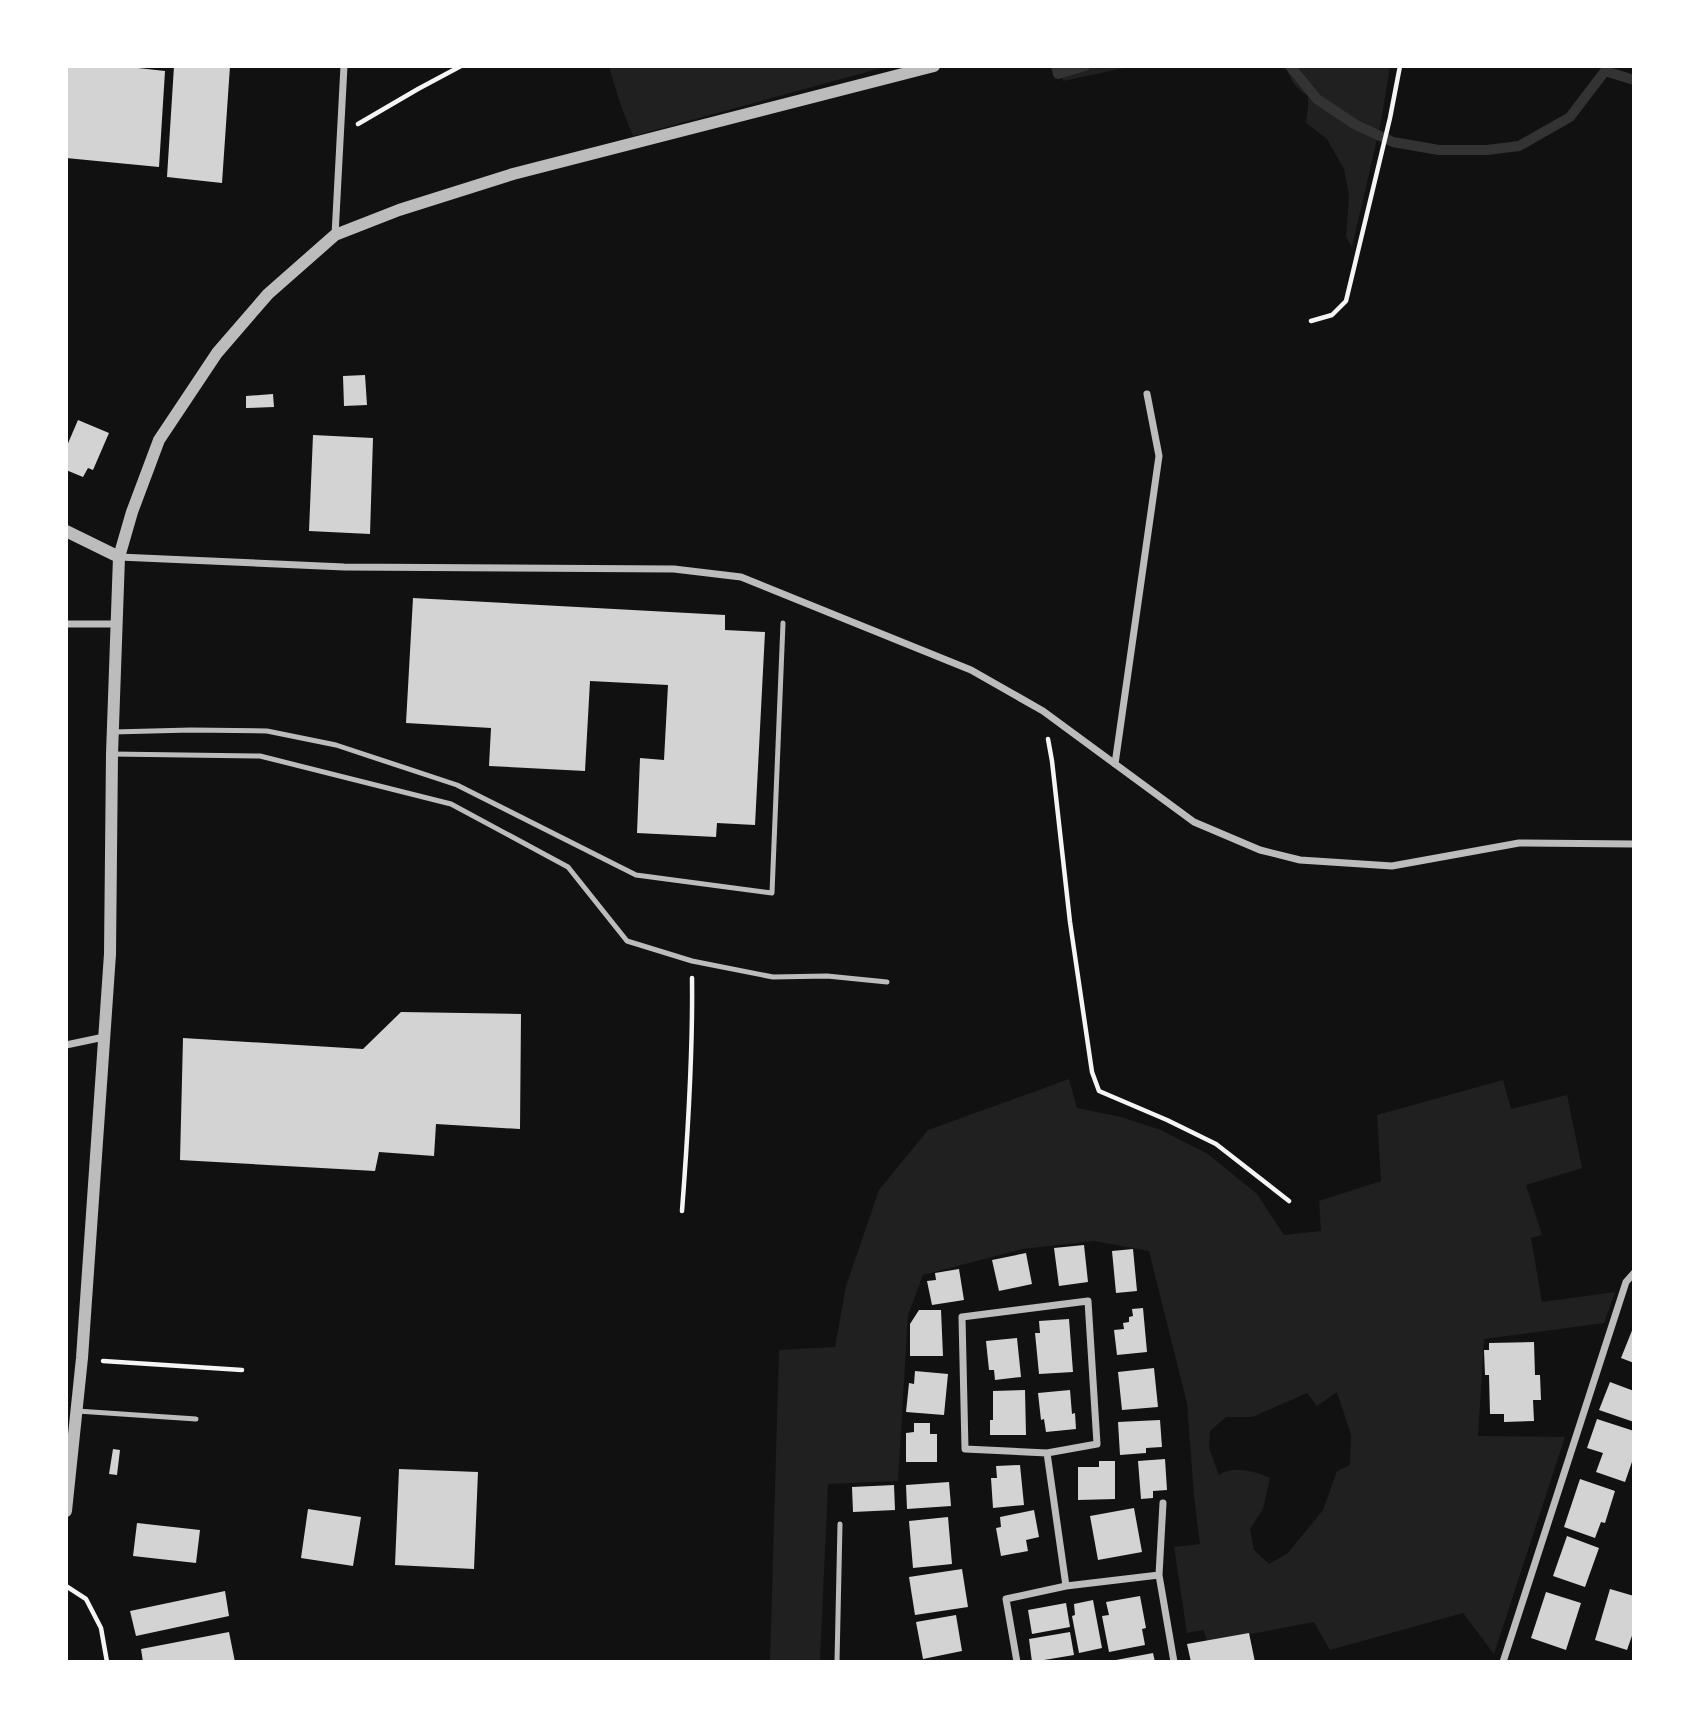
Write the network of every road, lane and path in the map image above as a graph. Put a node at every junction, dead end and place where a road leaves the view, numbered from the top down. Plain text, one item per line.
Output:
1 (344, 66) edge
2 (461, 66) edge
3 (934, 66) edge
4 (1400, 66) edge
5 (340, 135) junction
6 (334, 235) junction
7 (1311, 321) dead end
8 (1147, 394) dead end
9 (66, 531) edge
10 (119, 557) junction
11 (783, 623) dead end
12 (66, 624) edge
13 (116, 624) junction
14 (1043, 710) junction
15 (113, 732) junction
16 (112, 754) junction
17 (1115, 764) junction
18 (1633, 844) edge
19 (692, 961) junction
20 (887, 982) dead end
21 (104, 1037) junction
22 (66, 1045) edge
23 (1289, 1201) dead end
24 (682, 1211) dead end
25 (1633, 1273) edge
26 (101, 1361) dead end
27 (242, 1370) dead end
28 (77, 1411) junction
29 (197, 1419) dead end
30 (1047, 1453) junction
31 (1163, 1503) dead end
32 (66, 1511) edge
33 (840, 1524) dead end
34 (1159, 1576) junction
35 (66, 1586) edge
36 (1066, 1586) junction
37 (107, 1661) edge
38 (837, 1661) edge
39 (1017, 1661) edge
40 (1174, 1661) edge
41 (1503, 1661) edge

1 - 5 street
2 - 5 path
3 - 6 street
4 - 7 path
5 - 6 street
6 - 10 street
8 - 17 street
9 - 10 street
10 - 13 street
10 - 14 street
11 - 15 lane
12 - 13 street
13 - 15 street
14 - 17 street
14 - 23 path
15 - 16 street
16 - 19 lane
16 - 21 street
17 - 18 street
19 - 20 lane
19 - 24 path
21 - 22 street
21 - 28 street
25 - 41 street
26 - 27 path
28 - 29 lane
28 - 32 street
30 - 30 street
30 - 36 street
31 - 34 street
33 - 38 lane
34 - 36 street
34 - 40 street
35 - 37 path
36 - 39 street

